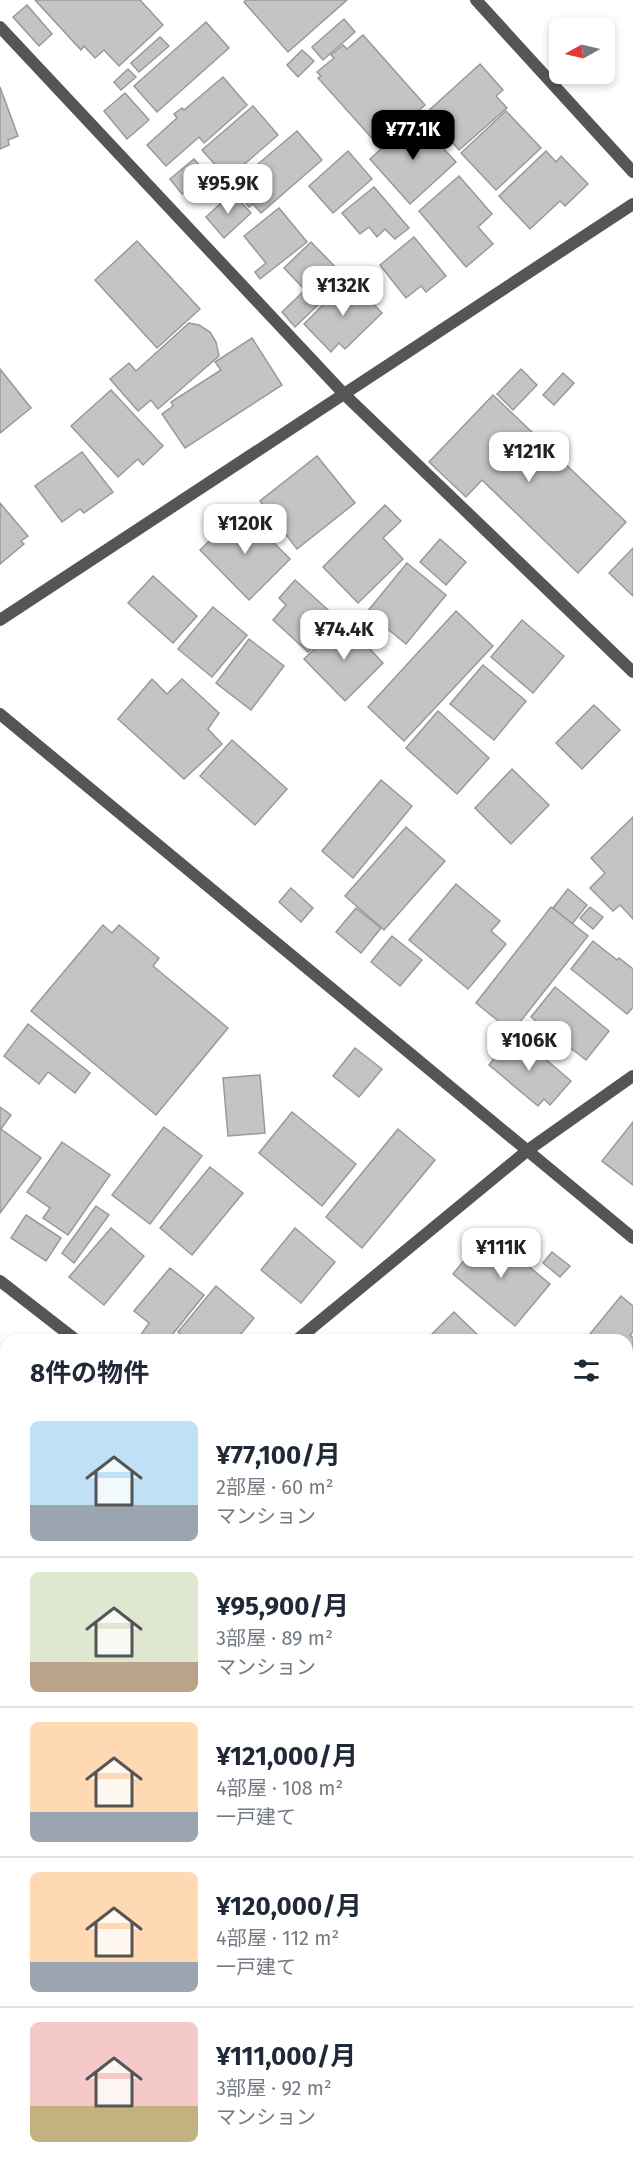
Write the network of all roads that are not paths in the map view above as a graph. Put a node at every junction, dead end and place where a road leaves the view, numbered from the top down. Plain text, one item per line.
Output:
1 (476, 0) edge
2 (0, 27) edge
3 (633, 172) edge
4 (633, 204) edge
5 (344, 394) junction
6 (0, 620) edge
7 (633, 672) edge
8 (0, 714) edge
9 (633, 1076) edge
10 (528, 1150) junction
11 (633, 1238) edge
12 (0, 1281) edge
13 (68, 1334) edge
14 (304, 1334) edge

1 - 3 street
2 - 5 street
4 - 5 street
5 - 6 street
5 - 7 street
8 - 10 street
9 - 10 street
10 - 11 street
10 - 14 street
12 - 13 street

